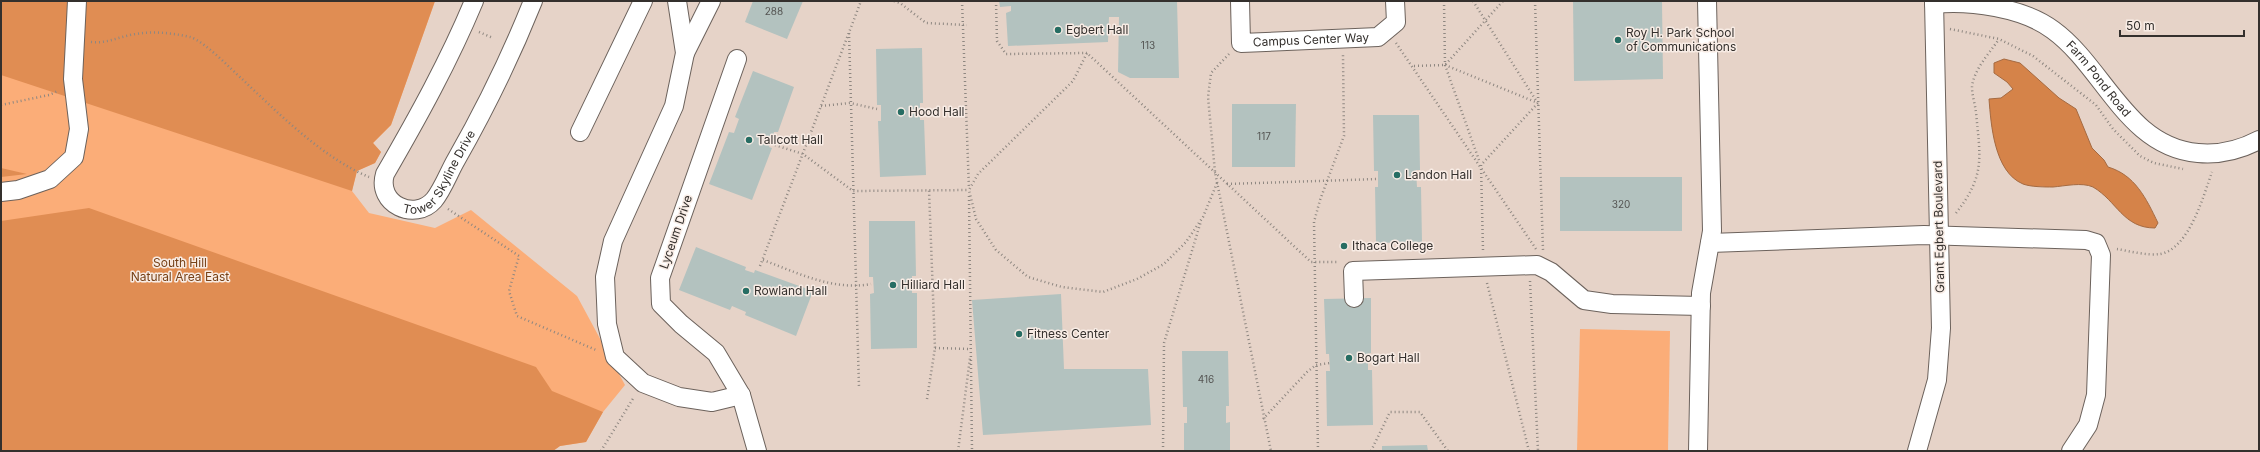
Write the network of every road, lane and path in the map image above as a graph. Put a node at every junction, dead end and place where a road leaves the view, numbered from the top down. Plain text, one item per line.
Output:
1 (77, 1) edge
2 (474, 1) edge
3 (533, 1) edge
4 (643, 1) edge
5 (677, 1) edge
6 (711, 1) edge
7 (861, 1) edge
8 (894, 1) edge
9 (903, 1) edge
10 (962, 1) edge
11 (996, 1) edge
12 (1240, 1) edge
13 (1395, 1) edge
14 (1444, 1) edge
15 (1473, 1) edge
16 (1503, 1) edge
17 (1535, 1) edge
18 (1707, 1) edge
19 (1934, 2) edge
20 (902, 5) junction
21 (1485, 21) junction
22 (963, 24) junction
23 (967, 25) dead end
24 (1934, 25) junction
25 (1387, 30) junction
26 (479, 32) dead end
27 (849, 33) junction
28 (75, 37) junction
29 (493, 38) dead end
30 (1343, 39) junction
31 (1999, 39) junction
32 (1241, 42) junction
33 (685, 53) junction
34 (1087, 53) junction
35 (737, 59) dead end
36 (1445, 65) junction
37 (1413, 66) junction
38 (73, 79) junction
39 (850, 103) junction
40 (1538, 103) junction
41 (1, 105) edge
42 (821, 106) junction
43 (878, 109) dead end
44 (580, 132) dead end
45 (2259, 140) edge
46 (775, 145) dead end
47 (2223, 152) junction
48 (803, 154) junction
49 (1481, 165) junction
50 (2186, 169) dead end
51 (2206, 171) dead end
52 (1215, 172) junction
53 (2212, 172) junction
54 (1378, 179) dead end
55 (1329, 181) junction
56 (382, 183) junction
57 (1216, 183) junction
58 (1227, 184) junction
59 (929, 190) junction
60 (969, 190) junction
61 (853, 191) junction
62 (1, 192) edge
63 (434, 200) junction
64 (1203, 217) junction
65 (1939, 230) junction
66 (1710, 244) junction
67 (2099, 246) junction
68 (762, 260) junction
69 (1314, 262) junction
70 (1539, 264) junction
71 (760, 266) dead end
72 (1353, 271) junction
73 (872, 284) dead end
74 (856, 287) junction
75 (1354, 298) dead end
76 (1701, 306) junction
77 (935, 348) junction
78 (972, 348) junction
79 (601, 352) dead end
80 (1330, 363) dead end
81 (1316, 365) junction
82 (643, 383) junction
83 (859, 387) dead end
84 (741, 395) junction
85 (927, 399) dead end
86 (1263, 419) junction
87 (601, 451) edge
88 (757, 451) edge
89 (958, 451) edge
90 (972, 451) edge
91 (1164, 451) edge
92 (1271, 451) edge
93 (1318, 451) edge
94 (1371, 451) edge
95 (1448, 451) edge
96 (1538, 451) edge
97 (1698, 451) edge
98 (1917, 451) edge
99 (2071, 451) edge

1 - 28 street
2 - 56 street
3 - 63 street, Tower Skyline Drive
4 - 44 street
5 - 33 street
6 - 33 street
7 - 27 path
8 - 20 path
9 - 20 path
10 - 22 path
11 - 34 path
12 - 32 street, Campus Center Way
13 - 25 street, Campus Center Way
14 - 36 path
15 - 21 path
16 - 21 path
17 - 40 path
18 - 66 street
19 - 24 street, Grant Egbert Boulevard
19 - 47 street, Farm Pond Road
20 - 22 path
21 - 36 path
21 - 40 path
22 - 23 path
22 - 60 path
24 - 31 path
24 - 65 street, Grant Egbert Boulevard
25 - 30 street, Campus Center Way
25 - 37 path
26 - 29 path
27 - 39 path
27 - 42 path
28 - 38 street
28 - 56 path
30 - 32 street, Campus Center Way
30 - 55 path
31 - 50 path
31 - 65 path
32 - 52 path
33 - 82 street
34 - 52 path
34 - 60 path
35 - 84 street, Lyceum Drive
36 - 37 path
36 - 40 path
36 - 49 path
37 - 49 path
38 - 41 path
38 - 62 street
39 - 42 path
39 - 43 path
39 - 61 path
40 - 70 path
42 - 48 path
45 - 47 street, Farm Pond Road
46 - 48 path
47 - 53 path
48 - 61 path
48 - 68 path
49 - 70 path
51 - 53 path
52 - 57 path
52 - 58 path
53 - 67 path
54 - 55 path
55 - 58 path
55 - 69 path
56 - 63 street, Tower Skyline Drive
57 - 64 path
57 - 86 path
58 - 69 path
59 - 60 path
59 - 61 path
59 - 77 path
60 - 64 path
60 - 78 path
61 - 74 path
63 - 79 path
64 - 91 path
65 - 66 street
65 - 67 street
65 - 98 street, Grant Egbert Boulevard
66 - 76 street
67 - 99 street
68 - 71 path
68 - 74 path
69 - 72 path
69 - 81 path
70 - 72 street
70 - 76 street
70 - 96 path
72 - 75 street
73 - 74 path
74 - 83 path
76 - 97 street
77 - 78 path
77 - 85 path
78 - 89 path
78 - 90 path
80 - 81 path
81 - 86 path
81 - 93 path
82 - 84 street
82 - 87 path
84 - 88 street, Lyceum Drive
86 - 92 path
94 - 95 path

